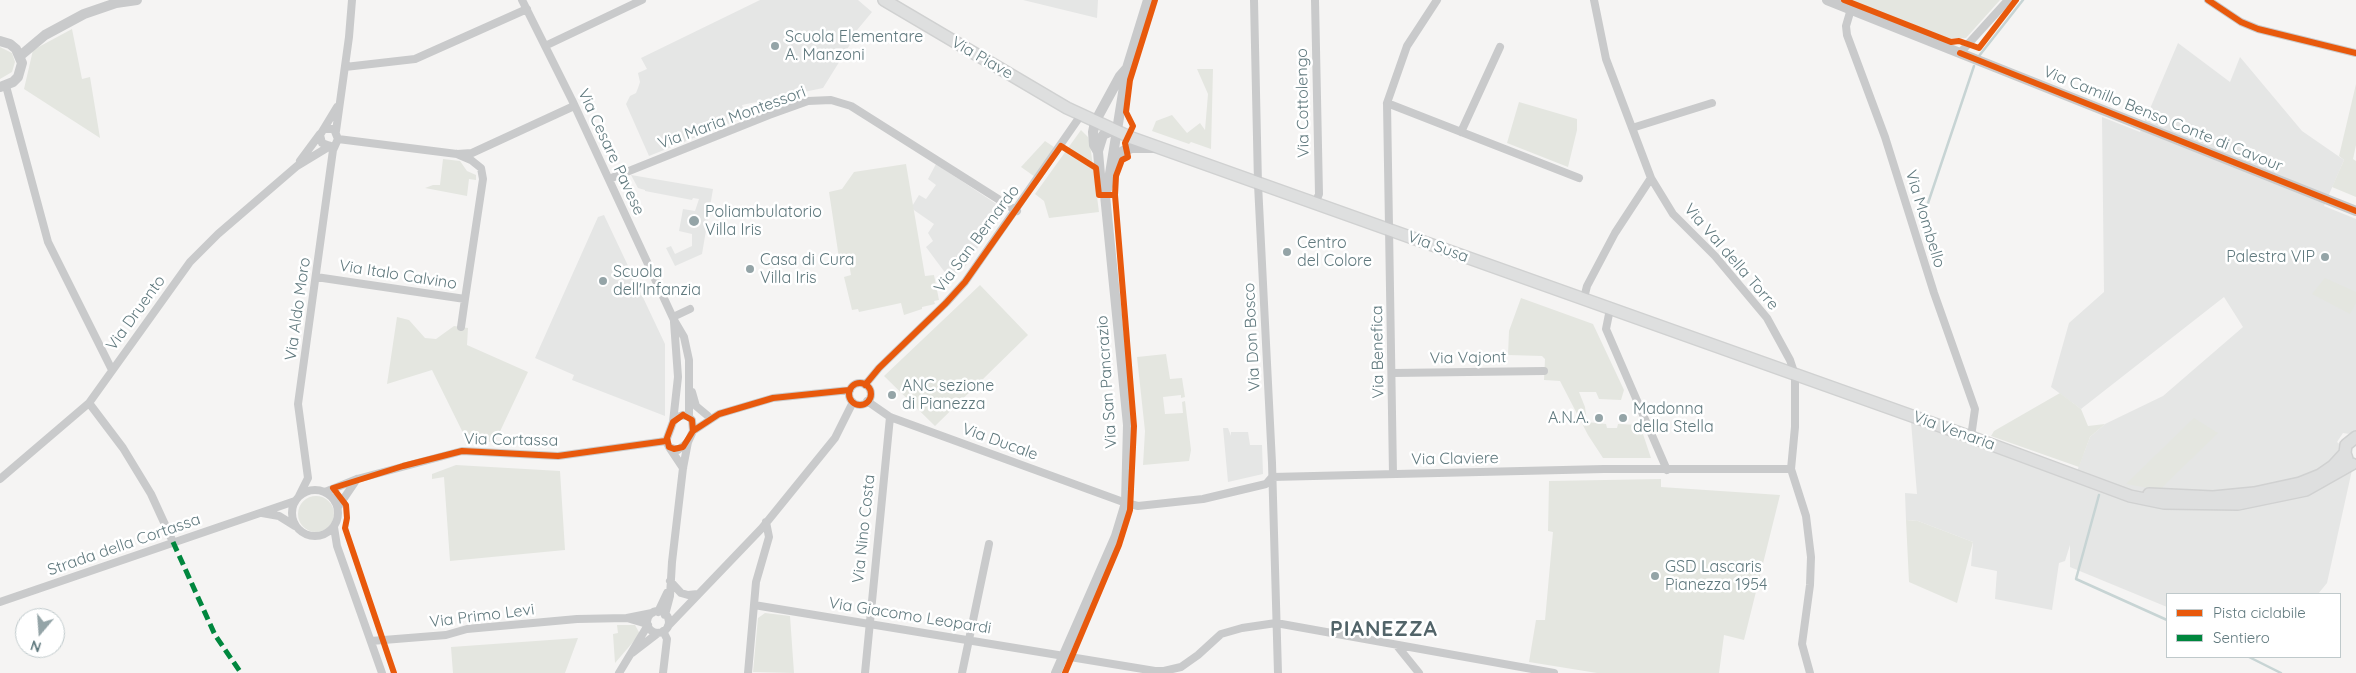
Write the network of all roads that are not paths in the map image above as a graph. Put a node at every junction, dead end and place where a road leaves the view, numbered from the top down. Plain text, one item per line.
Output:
1 (137, 0) edge
2 (522, 0) edge
3 (642, 0) edge
4 (884, 0) edge
5 (1148, 0) edge
6 (1254, 0) edge
7 (1314, 0) edge
8 (1437, 0) edge
9 (1594, 0) edge
10 (1827, 0) edge
11 (2008, 0) edge
12 (2208, 0) edge
13 (353, 2) edge
14 (631, 2) edge
15 (527, 9) junction
16 (1850, 9) junction
17 (0, 42) edge
18 (545, 46) junction
19 (1500, 47) dead end
20 (2356, 52) edge
21 (1960, 54) junction
22 (20, 56) junction
23 (345, 67) junction
24 (1127, 68) junction
25 (3, 86) edge
26 (340, 100) junction
27 (1387, 103) junction
28 (1712, 104) dead end
29 (574, 106) junction
30 (1081, 116) junction
31 (1094, 122) junction
32 (1632, 128) junction
33 (323, 130) junction
34 (1114, 131) junction
35 (1461, 132) junction
36 (334, 140) junction
37 (1162, 148) junction
38 (1098, 152) junction
39 (457, 154) junction
40 (297, 166) junction
41 (1109, 171) junction
42 (1579, 178) dead end
43 (1651, 178) junction
44 (609, 179) junction
45 (1258, 184) junction
46 (1105, 195) junction
47 (1316, 204) junction
48 (1017, 211) junction
49 (2356, 211) edge
50 (1390, 230) junction
51 (316, 277) junction
52 (1584, 298) junction
53 (466, 299) junction
54 (1610, 308) junction
55 (690, 309) dead end
56 (674, 318) junction
57 (461, 327) dead end
58 (112, 370) junction
59 (1544, 371) dead end
60 (1393, 373) junction
61 (1795, 374) junction
62 (689, 377) junction
63 (865, 385) junction
64 (850, 390) junction
65 (853, 402) junction
66 (867, 402) junction
67 (89, 403) junction
68 (718, 414) junction
69 (708, 416) junction
70 (890, 417) junction
71 (690, 419) junction
72 (673, 422) junction
73 (692, 431) junction
74 (1971, 437) junction
75 (2356, 437) edge
76 (688, 442) junction
77 (668, 444) junction
78 (2345, 453) junction
79 (2354, 464) edge
80 (683, 468) junction
81 (1791, 469) junction
82 (1667, 470) junction
83 (1394, 474) junction
84 (1272, 477) junction
85 (308, 478) junction
86 (0, 479) edge
87 (357, 479) junction
88 (2112, 489) junction
89 (322, 491) junction
90 (297, 498) junction
91 (1126, 503) junction
92 (338, 507) junction
93 (258, 513) junction
94 (766, 522) junction
95 (296, 527) junction
96 (334, 527) junction
97 (324, 535) junction
98 (173, 542) junction
99 (989, 544) dead end
100 (337, 546) junction
101 (670, 581) junction
102 (698, 594) junction
103 (691, 601) junction
104 (0, 602) edge
105 (754, 605) junction
106 (661, 614) junction
107 (627, 618) junction
108 (1276, 623) junction
109 (869, 624) junction
110 (647, 625) junction
111 (663, 630) junction
112 (969, 640) junction
113 (371, 641) junction
114 (1398, 646) junction
115 (632, 653) junction
116 (1063, 656) junction
117 (382, 673) edge
118 (619, 673) edge
119 (663, 673) edge
120 (748, 673) edge
121 (865, 673) edge
122 (962, 673) edge
123 (1056, 673) edge
124 (1278, 673) edge
125 (1419, 673) edge
126 (1554, 673) edge
127 (1810, 673) edge

1 - 22 street
2 - 15 street, Via Cesare Pavese
3 - 14 street
4 - 30 main road, Via Piave
5 - 24 street
6 - 45 street, Via Don Bosco
7 - 47 street, Via Cottolengo
8 - 27 street
9 - 32 street, Via Val della Torre
10 - 16 street, Via Camillo Benso Conte di Cavour
11 - 21 street
12 - 20 street
13 - 23 street, Via Aldo Moro
14 - 18 street
15 - 18 street, Via Cesare Pavese
15 - 23 street
16 - 21 street, Via Camillo Benso Conte di Cavour
16 - 74 street, Via Mombello
17 - 22 street
18 - 29 street, Via Cesare Pavese
19 - 35 street
21 - 49 street, Via Camillo Benso Conte di Cavour
22 - 25 street
23 - 26 street, Via Aldo Moro
24 - 31 street
24 - 34 street
25 - 58 street
26 - 33 street, Via Aldo Moro
26 - 36 street, Via Aldo Moro
27 - 35 street
27 - 50 street, Via Benefica
28 - 32 street
29 - 39 street
29 - 44 street, Via Cesare Pavese
30 - 31 main road, Via Susa
30 - 48 street, Via San Bernardo
31 - 34 main road, Via Susa
31 - 38 street
32 - 43 street, Via Val della Torre
33 - 36 street
33 - 36 street
33 - 40 street, Via Druento
34 - 37 main road, Via Susa
34 - 38 street
34 - 41 street
35 - 42 street
36 - 39 street
36 - 40 street, Via Druento
36 - 51 street, Via Aldo Moro
37 - 41 street
37 - 45 main road, Via Susa
38 - 46 street
39 - 53 street, Via Italo Calvino
40 - 58 street, Via Druento
41 - 46 street
43 - 52 street
43 - 61 street, Via Val della Torre
44 - 48 street, Via Maria Montessori
44 - 56 street, Via Cesare Pavese
45 - 47 main road, Via Susa
45 - 84 street, Via Don Bosco
46 - 91 street, Via San Pancrazio
47 - 50 main road, Via Susa
48 - 63 street, Via San Bernardo
50 - 52 main road, Via Susa
50 - 60 street, Via Benefica
51 - 53 street, Via Italo Calvino
51 - 85 street, Via Aldo Moro
52 - 54 main road, Via Susa
53 - 57 street
54 - 61 main road, Via Susa
54 - 82 street
55 - 56 street
56 - 62 street, Via Cesare Pavese
56 - 72 street, Via Cesare Pavese
58 - 67 street, Via Druento
59 - 60 street, Via Vajont
60 - 83 street, Via Benefica
61 - 74 main road, Via Venaria
61 - 81 street, Via Val della Torre
62 - 69 street
62 - 71 street, Via Cesare Pavese
63 - 64 street
63 - 66 street
64 - 65 street
64 - 68 street
65 - 66 street
65 - 94 street
66 - 70 street, Via Ducale
67 - 86 street, Via Druento
67 - 98 street
68 - 69 street
68 - 73 street
69 - 71 street
70 - 91 street, Via Ducale
70 - 109 street, Via Nino Costa
71 - 72 street
71 - 73 street, Via Cesare Pavese
72 - 77 street, Via Cesare Pavese
73 - 76 street, Via Cesare Pavese
74 - 88 main road, Via Venaria
75 - 78 main road, Via Venaria
76 - 77 street
76 - 80 street, Via Cesare Pavese
77 - 80 street
77 - 87 street, Via Cortassa
78 - 79 main road
78 - 88 main road, Via Venaria
79 - 88 main road, Via Venaria
80 - 101 street, Via Cesare Pavese
81 - 82 street, Via Claviere
81 - 127 street, Via Val della Torre
82 - 83 street, Via Claviere
83 - 84 street, Via Claviere
84 - 91 street, Via Claviere
84 - 108 street, Via Don Bosco
85 - 89 street
85 - 90 street
87 - 89 street, Via Cortassa
87 - 92 street
89 - 90 street
89 - 92 street
90 - 93 street, Strada della Cortassa
90 - 95 street
91 - 116 street, Via San Pancrazio
92 - 96 street
93 - 95 street
93 - 98 street, Strada della Cortassa
94 - 102 street
94 - 105 street
95 - 97 street
96 - 97 street
96 - 100 street
97 - 100 street
98 - 104 street, Strada della Cortassa
99 - 112 street
100 - 113 street
101 - 102 street
101 - 106 street, Via Cesare Pavese
102 - 103 street
103 - 106 street
103 - 111 street
105 - 109 street, Via Giacomo Leopardi
105 - 120 street
106 - 107 street, Via Primo Levi
106 - 110 street
106 - 111 street
107 - 110 street, Via Primo Levi
107 - 113 street, Via Primo Levi
108 - 114 street, Via Giacomo Leopardi
108 - 116 street, Via Giacomo Leopardi
108 - 124 street, Via Don Bosco
109 - 112 street, Via Giacomo Leopardi
109 - 121 street, Via Nino Costa
110 - 111 street, Via Primo Levi
110 - 115 street
111 - 115 street
111 - 119 street
112 - 116 street, Via Giacomo Leopardi
112 - 122 street
113 - 117 street
114 - 125 street
114 - 126 street, Via Giacomo Leopardi
115 - 118 street
116 - 123 street, Via San Pancrazio

